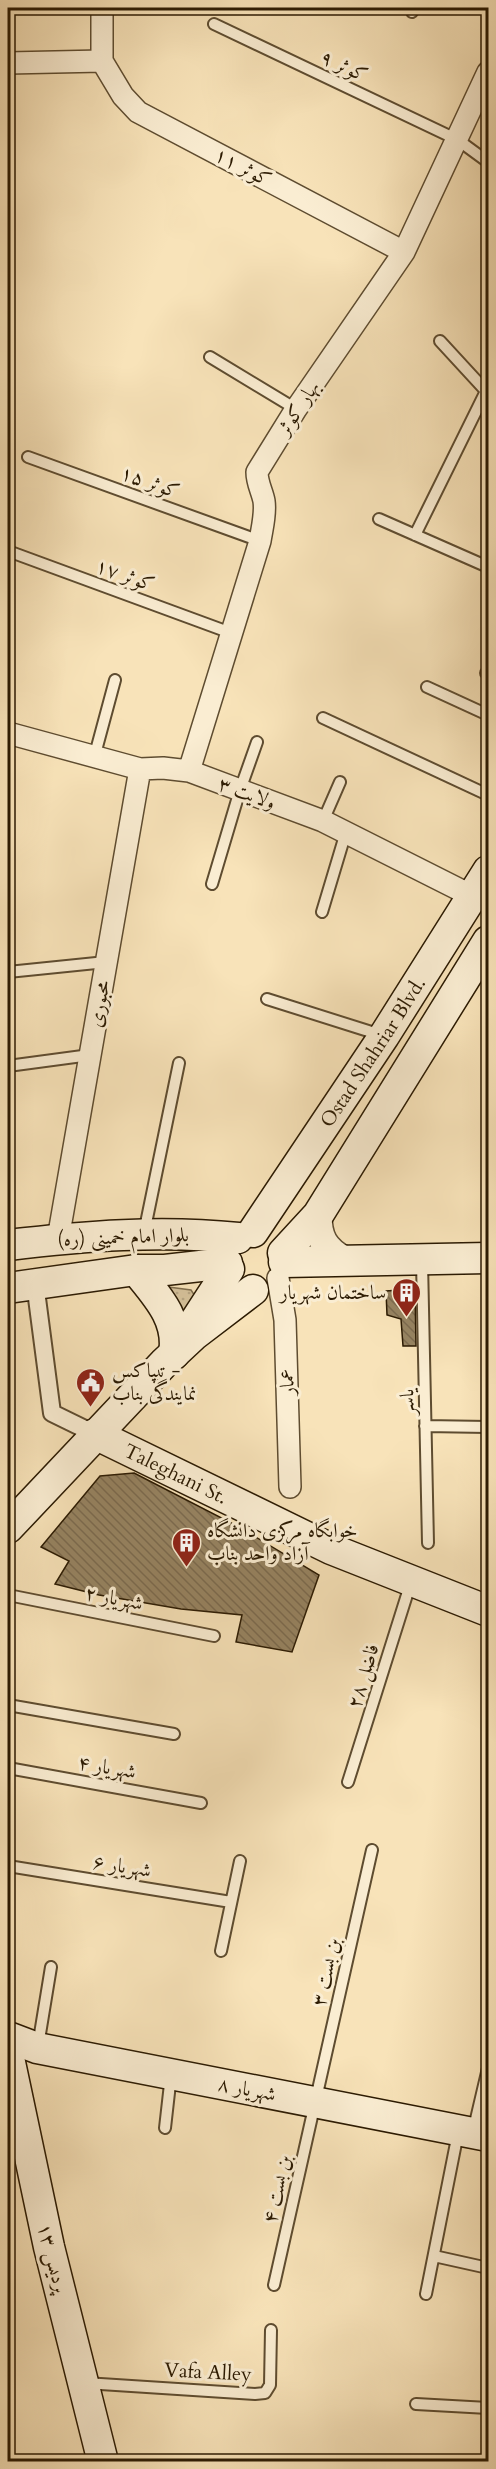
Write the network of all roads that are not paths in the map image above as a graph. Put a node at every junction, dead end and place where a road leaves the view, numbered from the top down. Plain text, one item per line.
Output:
1 (102, 8) edge
2 (214, 24) dead end
3 (102, 61) junction
4 (8, 63) edge
5 (489, 72) edge
6 (458, 140) junction
7 (489, 162) edge
8 (404, 252) junction
9 (440, 341) dead end
10 (210, 357) dead end
11 (296, 409) junction
12 (27, 457) dead end
13 (379, 519) dead end
14 (415, 535) junction
15 (260, 541) junction
16 (8, 551) edge
17 (489, 567) edge
18 (231, 633) junction
19 (115, 680) dead end
20 (427, 687) dead end
21 (489, 715) edge
22 (323, 718) dead end
23 (8, 734) edge
24 (257, 742) dead end
25 (94, 758) junction
26 (140, 769) junction
27 (189, 771) junction
28 (340, 782) dead end
29 (240, 790) junction
30 (489, 795) edge
31 (323, 821) junction
32 (346, 832) junction
33 (489, 871) edge
34 (212, 884) dead end
35 (480, 901) edge
36 (322, 912) dead end
37 (487, 945) edge
38 (106, 962) junction
39 (8, 972) edge
40 (267, 999) dead end
41 (384, 1036) junction
42 (90, 1055) junction
43 (179, 1063) dead end
44 (8, 1066) edge
45 (318, 1215) junction
46 (144, 1234) junction
47 (58, 1239) junction
48 (8, 1245) edge
49 (237, 1251) junction
50 (489, 1258) edge
51 (422, 1259) junction
52 (344, 1260) junction
53 (136, 1270) junction
54 (275, 1271) junction
55 (21, 1286) edge
56 (174, 1354) junction
57 (425, 1426) junction
58 (489, 1427) edge
59 (95, 1434) junction
60 (291, 1487) dead end
61 (8, 1528) edge
62 (428, 1544) dead end
63 (411, 1580) junction
64 (8, 1596) edge
65 (489, 1611) edge
66 (214, 1636) dead end
67 (8, 1705) edge
68 (174, 1734) dead end
69 (8, 1768) edge
70 (348, 1782) dead end
71 (201, 1803) dead end
72 (372, 1850) dead end
73 (240, 1862) dead end
74 (8, 1866) edge
75 (231, 1902) junction
76 (221, 1952) dead end
77 (51, 1967) dead end
78 (8, 2037) edge
79 (38, 2048) junction
80 (8, 2053) edge
81 (489, 2068) edge
82 (171, 2074) junction
83 (315, 2102) junction
84 (165, 2128) dead end
85 (473, 2133) edge
86 (434, 2256) junction
87 (489, 2268) edge
88 (274, 2284) dead end
89 (426, 2294) dead end
90 (271, 2330) dead end
91 (85, 2383) junction
92 (416, 2404) dead end
93 (489, 2408) edge
94 (103, 2462) edge

1 - 3 street
2 - 6 lane, کوثر ۹
3 - 4 street
3 - 8 street, کوثر ۱۱
5 - 6 street, بهار کوثر
6 - 7 lane, کوثر ۹
6 - 8 street, بهار کوثر
8 - 11 street, بهار کوثر
9 - 14 lane
10 - 11 lane
11 - 15 street, بهار کوثر
12 - 15 lane, کوثر ۱۵
13 - 14 lane
14 - 17 lane
15 - 18 street, بهار کوثر
16 - 18 lane, کوثر ۱۷
18 - 27 street, بهار کوثر
19 - 25 lane
20 - 21 lane
22 - 30 lane
23 - 25 street, ولایت ۳
24 - 29 lane
25 - 26 street, ولایت ۳
26 - 27 street, ولایت ۳
26 - 38 street, محبوری
27 - 29 street, ولایت ۳
28 - 31 lane
29 - 31 street, ولایت ۳
29 - 34 lane
31 - 32 street, ولایت ۳
32 - 35 street, ولایت ۳
32 - 36 lane
33 - 35 main road, Ostad Shahriar Blvd.
35 - 41 main road, Ostad Shahriar Blvd.
37 - 45 main road, Ostad Shahriar Blvd.
38 - 39 lane
38 - 42 street, محبوری
40 - 41 lane
41 - 49 main road, Ostad Shahriar Blvd.
42 - 44 lane
42 - 47 street, محبوری
43 - 46 lane
45 - 52 street
45 - 54 main road, Ostad Shahriar Blvd.
46 - 47 main road, بلوار امام خمینی (ره)
46 - 49 main road, بلوار امام خمینی (ره)
47 - 48 main road, بلوار امام خمینی (ره)
49 - 53 main road, بلوار امام خمینی (ره)
49 - 54 main road
49 - 54 main road
49 - 56 main road, Ostad Shahriar Blvd.
50 - 51 main road
51 - 52 main road
51 - 57 lane, یاسر
52 - 54 main road
53 - 55 main road, بلوار امام خمینی (ره)
53 - 56 main road
54 - 56 main road, Ostad Shahriar Blvd.
54 - 60 street, عمار
55 - 59 street
56 - 59 main road
57 - 58 lane
57 - 62 lane, یاسر
59 - 61 main road
59 - 63 main road, Taleghani St.
63 - 65 main road, Taleghani St.
63 - 70 lane, فاضل ۲۸
64 - 66 lane, شهریار ۲
67 - 68 lane
69 - 71 lane, شهریار ۴
72 - 83 lane, بن بست ۳
73 - 75 lane
74 - 75 lane, شهریار ۶
75 - 76 lane
77 - 79 lane
78 - 79 main road, شهریار ۸
79 - 82 main road, شهریار ۸
80 - 91 main road, پردیس ۱۳
81 - 85 lane
82 - 83 main road, شهریار ۸
82 - 84 lane
83 - 85 main road, شهریار ۸
83 - 88 lane, بن بست ۴
85 - 86 lane
86 - 87 lane
86 - 89 lane
90 - 91 lane, Vafa Alley
91 - 94 main road, پردیس ۱۳
92 - 93 lane

